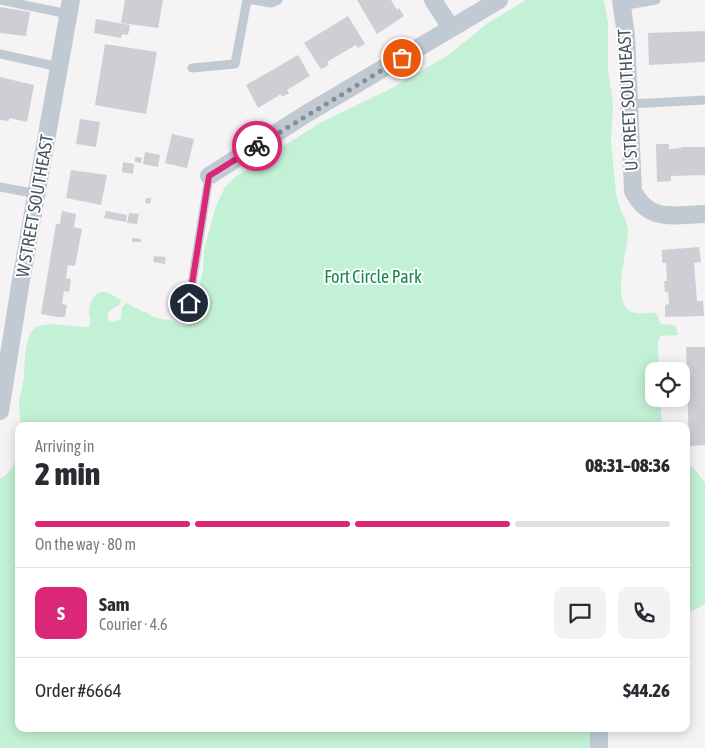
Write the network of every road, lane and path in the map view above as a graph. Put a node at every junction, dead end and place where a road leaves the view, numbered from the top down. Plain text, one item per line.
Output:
1 (0, 0) edge
2 (247, 0) edge
3 (253, 0) edge
4 (278, 0) edge
5 (433, 0) edge
6 (499, 0) edge
7 (656, 0) edge
8 (621, 3) edge
9 (69, 7) edge
10 (451, 28) junction
11 (0, 54) edge
12 (59, 66) junction
13 (192, 68) dead end
14 (705, 100) edge
15 (629, 104) junction
16 (209, 176) joint
17 (0, 187) edge
18 (37, 194) junction
19 (705, 214) edge
20 (189, 303) dead end
21 (1, 400) edge
22 (599, 732) edge
23 (599, 748) edge

1 - 9 lane
2 - 13 lane
3 - 4 lane
5 - 10 street
6 - 10 street
7 - 8 lane
8 - 15 street, U STREET SOUTHEAST
9 - 12 street, W STREET SOUTHEAST
10 - 16 street
11 - 12 lane
12 - 18 street, W STREET SOUTHEAST
14 - 15 lane
15 - 19 street, U STREET SOUTHEAST
16 - 20 lane
17 - 18 lane
18 - 21 street, W STREET SOUTHEAST
22 - 23 street

